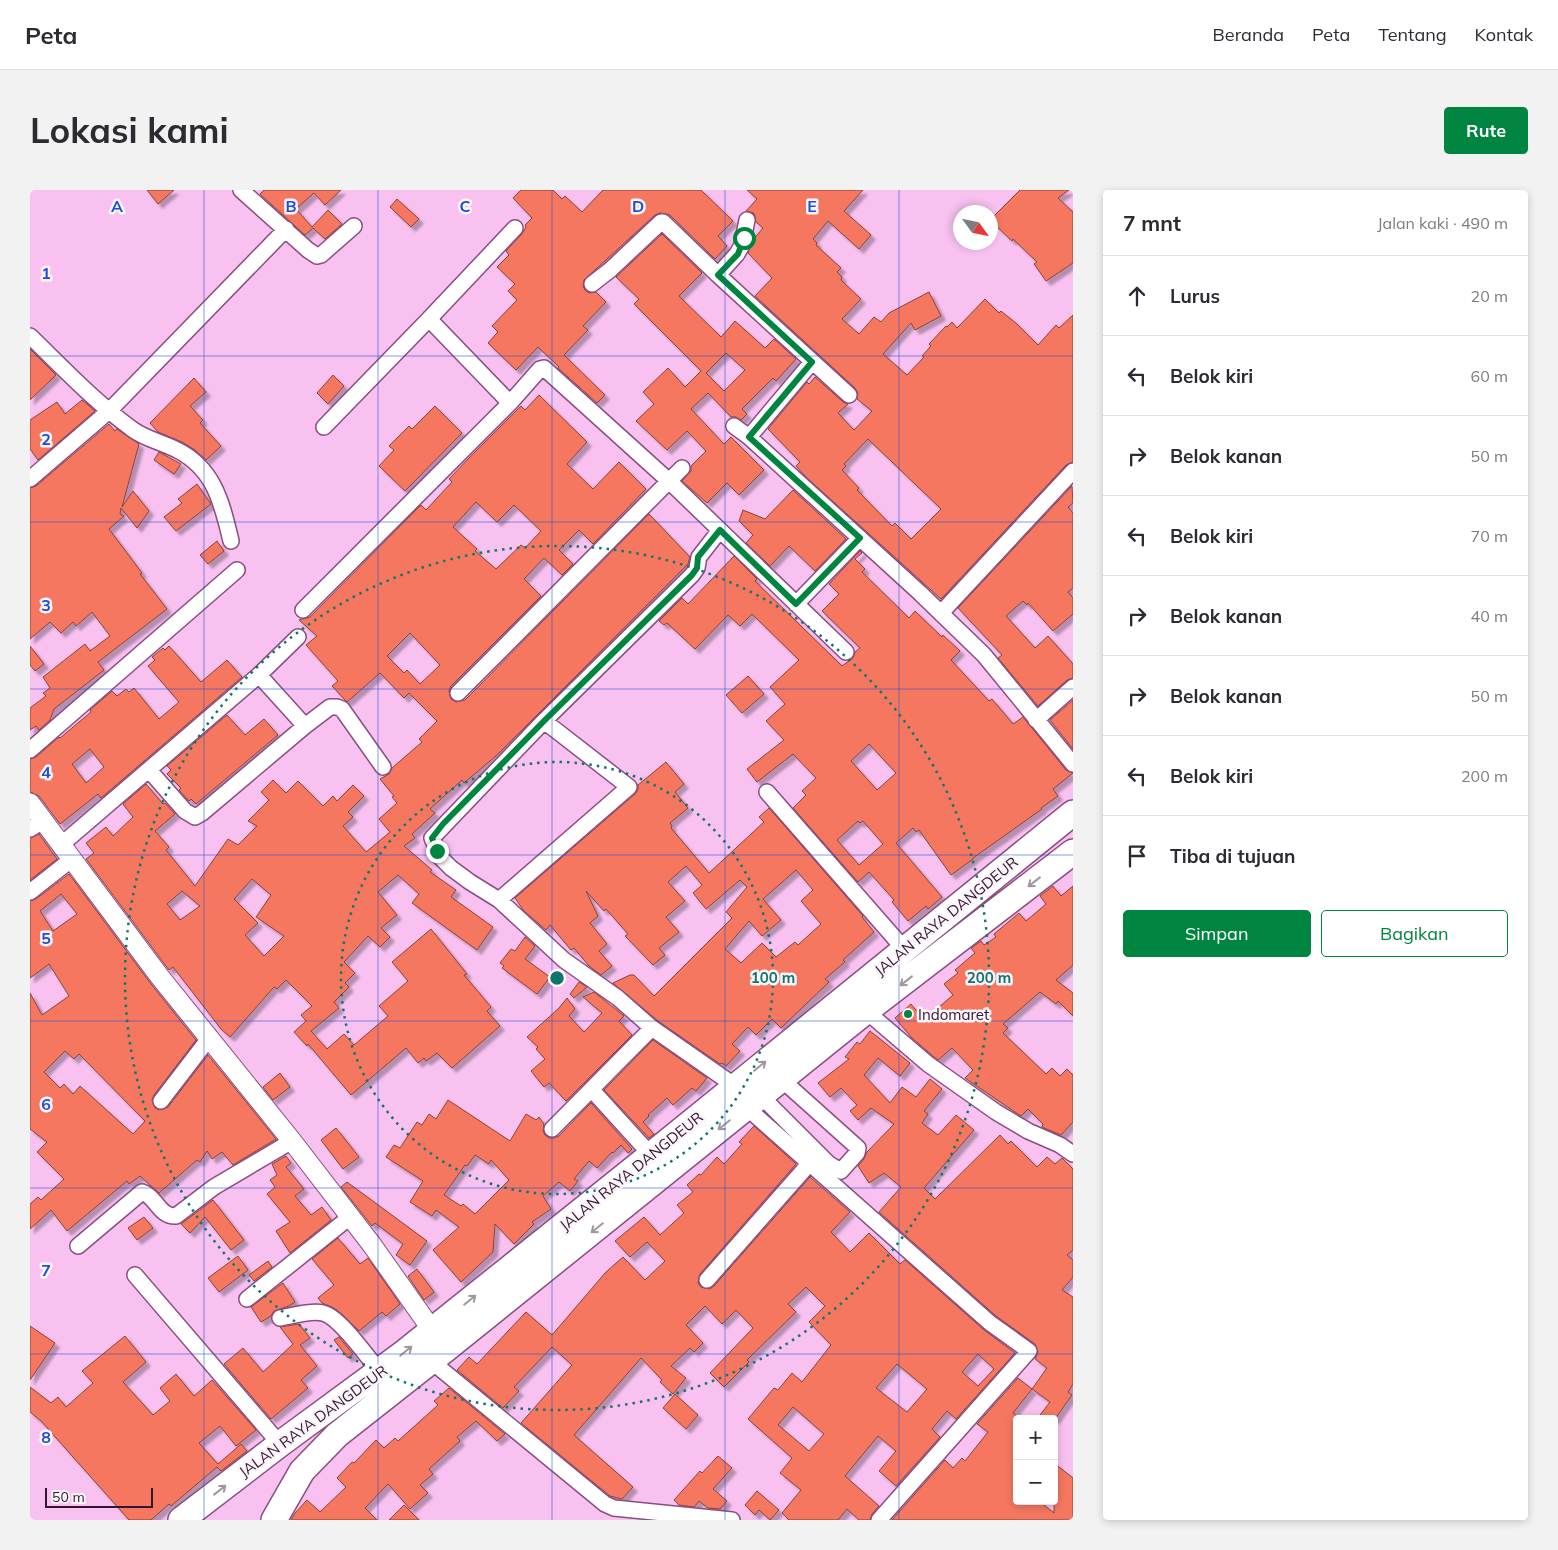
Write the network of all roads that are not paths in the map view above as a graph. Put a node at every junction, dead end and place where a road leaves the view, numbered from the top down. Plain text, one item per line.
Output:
1 (241, 190) edge
2 (747, 220) dead end
3 (354, 226) dead end
4 (515, 228) dead end
5 (286, 229) junction
6 (718, 275) junction
7 (592, 284) dead end
8 (429, 319) junction
9 (30, 336) edge
10 (812, 362) junction
11 (849, 395) dead end
12 (510, 403) junction
13 (109, 411) junction
14 (734, 426) dead end
15 (324, 427) dead end
16 (749, 437) junction
17 (682, 468) dead end
18 (1073, 471) edge
19 (30, 479) edge
20 (669, 481) junction
21 (720, 530) junction
22 (860, 538) junction
23 (232, 542) dead end
24 (237, 570) dead end
25 (796, 604) junction
26 (303, 610) dead end
27 (941, 613) junction
28 (298, 637) dead end
29 (846, 652) dead end
30 (259, 675) junction
31 (1073, 687) edge
32 (458, 693) dead end
33 (1036, 720) junction
34 (544, 721) junction
35 (305, 726) junction
36 (30, 750) edge
37 (1073, 764) edge
38 (383, 767) dead end
39 (149, 770) junction
40 (767, 792) dead end
41 (30, 803) edge
42 (1073, 813) edge
43 (37, 825) edge
44 (67, 852) junction
45 (1073, 852) edge
46 (30, 892) edge
47 (499, 900) junction
48 (905, 950) junction
49 (866, 1011) junction
50 (652, 1028) junction
51 (210, 1037) junction
52 (781, 1079) junction
53 (592, 1090) junction
54 (747, 1096) junction
55 (161, 1101) dead end
56 (552, 1129) dead end
57 (292, 1140) junction
58 (1073, 1154) edge
59 (651, 1156) junction
60 (810, 1164) junction
61 (350, 1218) junction
62 (78, 1246) dead end
63 (135, 1275) dead end
64 (707, 1280) dead end
65 (247, 1298) dead end
66 (280, 1318) dead end
67 (432, 1330) junction
68 (432, 1361) junction
69 (380, 1372) junction
70 (280, 1444) junction
71 (182, 1520) edge
72 (274, 1520) edge
73 (732, 1520) edge
74 (879, 1520) edge

1 - 5 street
2 - 6 street
3 - 5 street
4 - 8 street
5 - 13 street
6 - 7 street
6 - 10 street
8 - 12 street
8 - 15 street
9 - 13 street
10 - 11 street
10 - 16 street
12 - 20 street
12 - 26 street
13 - 19 street
13 - 23 street
14 - 16 street
16 - 22 street
17 - 20 street
18 - 27 street
20 - 21 street
20 - 32 street
21 - 25 street
21 - 34 street
22 - 25 street
22 - 27 street
24 - 36 street
25 - 29 street
27 - 33 street
28 - 30 street
30 - 35 street
30 - 39 street
31 - 33 street
33 - 37 street
34 - 47 street
34 - 47 street
35 - 38 street
35 - 39 street
39 - 44 street
40 - 48 street
41 - 43 street
42 - 48 highway, JALAN RAYA DANGDEUR
43 - 44 street
44 - 46 street
44 - 51 street
45 -> 49 highway, JALAN RAYA DANGDEUR
47 - 50 street
54 -> 48 highway, JALAN RAYA DANGDEUR
49 - 52 highway, JALAN RAYA DANGDEUR
49 - 58 street
50 - 53 street
50 - 54 street
51 - 55 street
51 - 57 street
52 - 54 highway, JALAN RAYA DANGDEUR
52 - 54 street
53 - 56 street
53 - 59 street
54 - 59 highway, JALAN RAYA DANGDEUR
54 - 60 street
54 -> 68 highway, JALAN RAYA DANGDEUR
57 - 61 street
57 - 62 street
67 -> 59 highway, JALAN RAYA DANGDEUR
60 - 64 street
60 - 74 street
61 - 65 street
61 - 67 street
63 - 70 street
66 - 69 street
69 -> 67 highway, JALAN RAYA DANGDEUR
68 - 72 highway, JALAN RAYA DANGDEUR
68 - 73 street
69 - 70 highway, JALAN RAYA DANGDEUR
71 -> 70 highway, JALAN RAYA DANGDEUR

